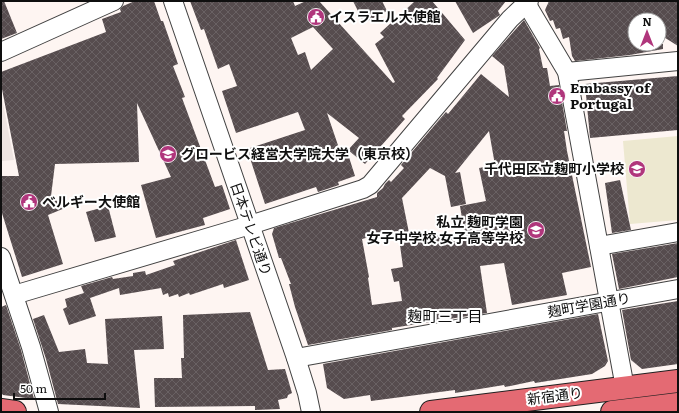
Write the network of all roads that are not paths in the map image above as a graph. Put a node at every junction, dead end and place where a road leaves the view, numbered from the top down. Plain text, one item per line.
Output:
1 (114, 1) edge
2 (172, 1) edge
3 (527, 2) edge
4 (1, 52) edge
5 (678, 61) edge
6 (567, 72) junction
7 (250, 225) junction
8 (678, 232) edge
9 (600, 246) junction
10 (1, 257) edge
11 (678, 289) edge
12 (14, 295) junction
13 (610, 301) junction
14 (296, 358) junction
15 (678, 381) edge
16 (625, 388) junction
17 (678, 404) edge
18 (1, 410) edge
19 (15, 412) edge
20 (49, 412) edge
21 (312, 412) edge
22 (431, 412) edge
23 (612, 412) edge

1 - 4 street
2 - 7 street, 日本テレビ通り
3 - 6 street
3 - 7 street
5 - 6 street
6 - 9 street
7 - 12 street
7 - 14 street, 日本テレビ通り
8 - 9 street
9 - 13 street
10 - 12 street
11 - 13 street, 麹町学園通り
12 - 20 street
13 - 14 street, 麹町学園通り
13 - 16 street
14 - 21 street, 日本テレビ通り
15 - 16 highway, 新宿通り
16 - 22 highway, 新宿通り
17 - 23 highway
18 - 19 highway

